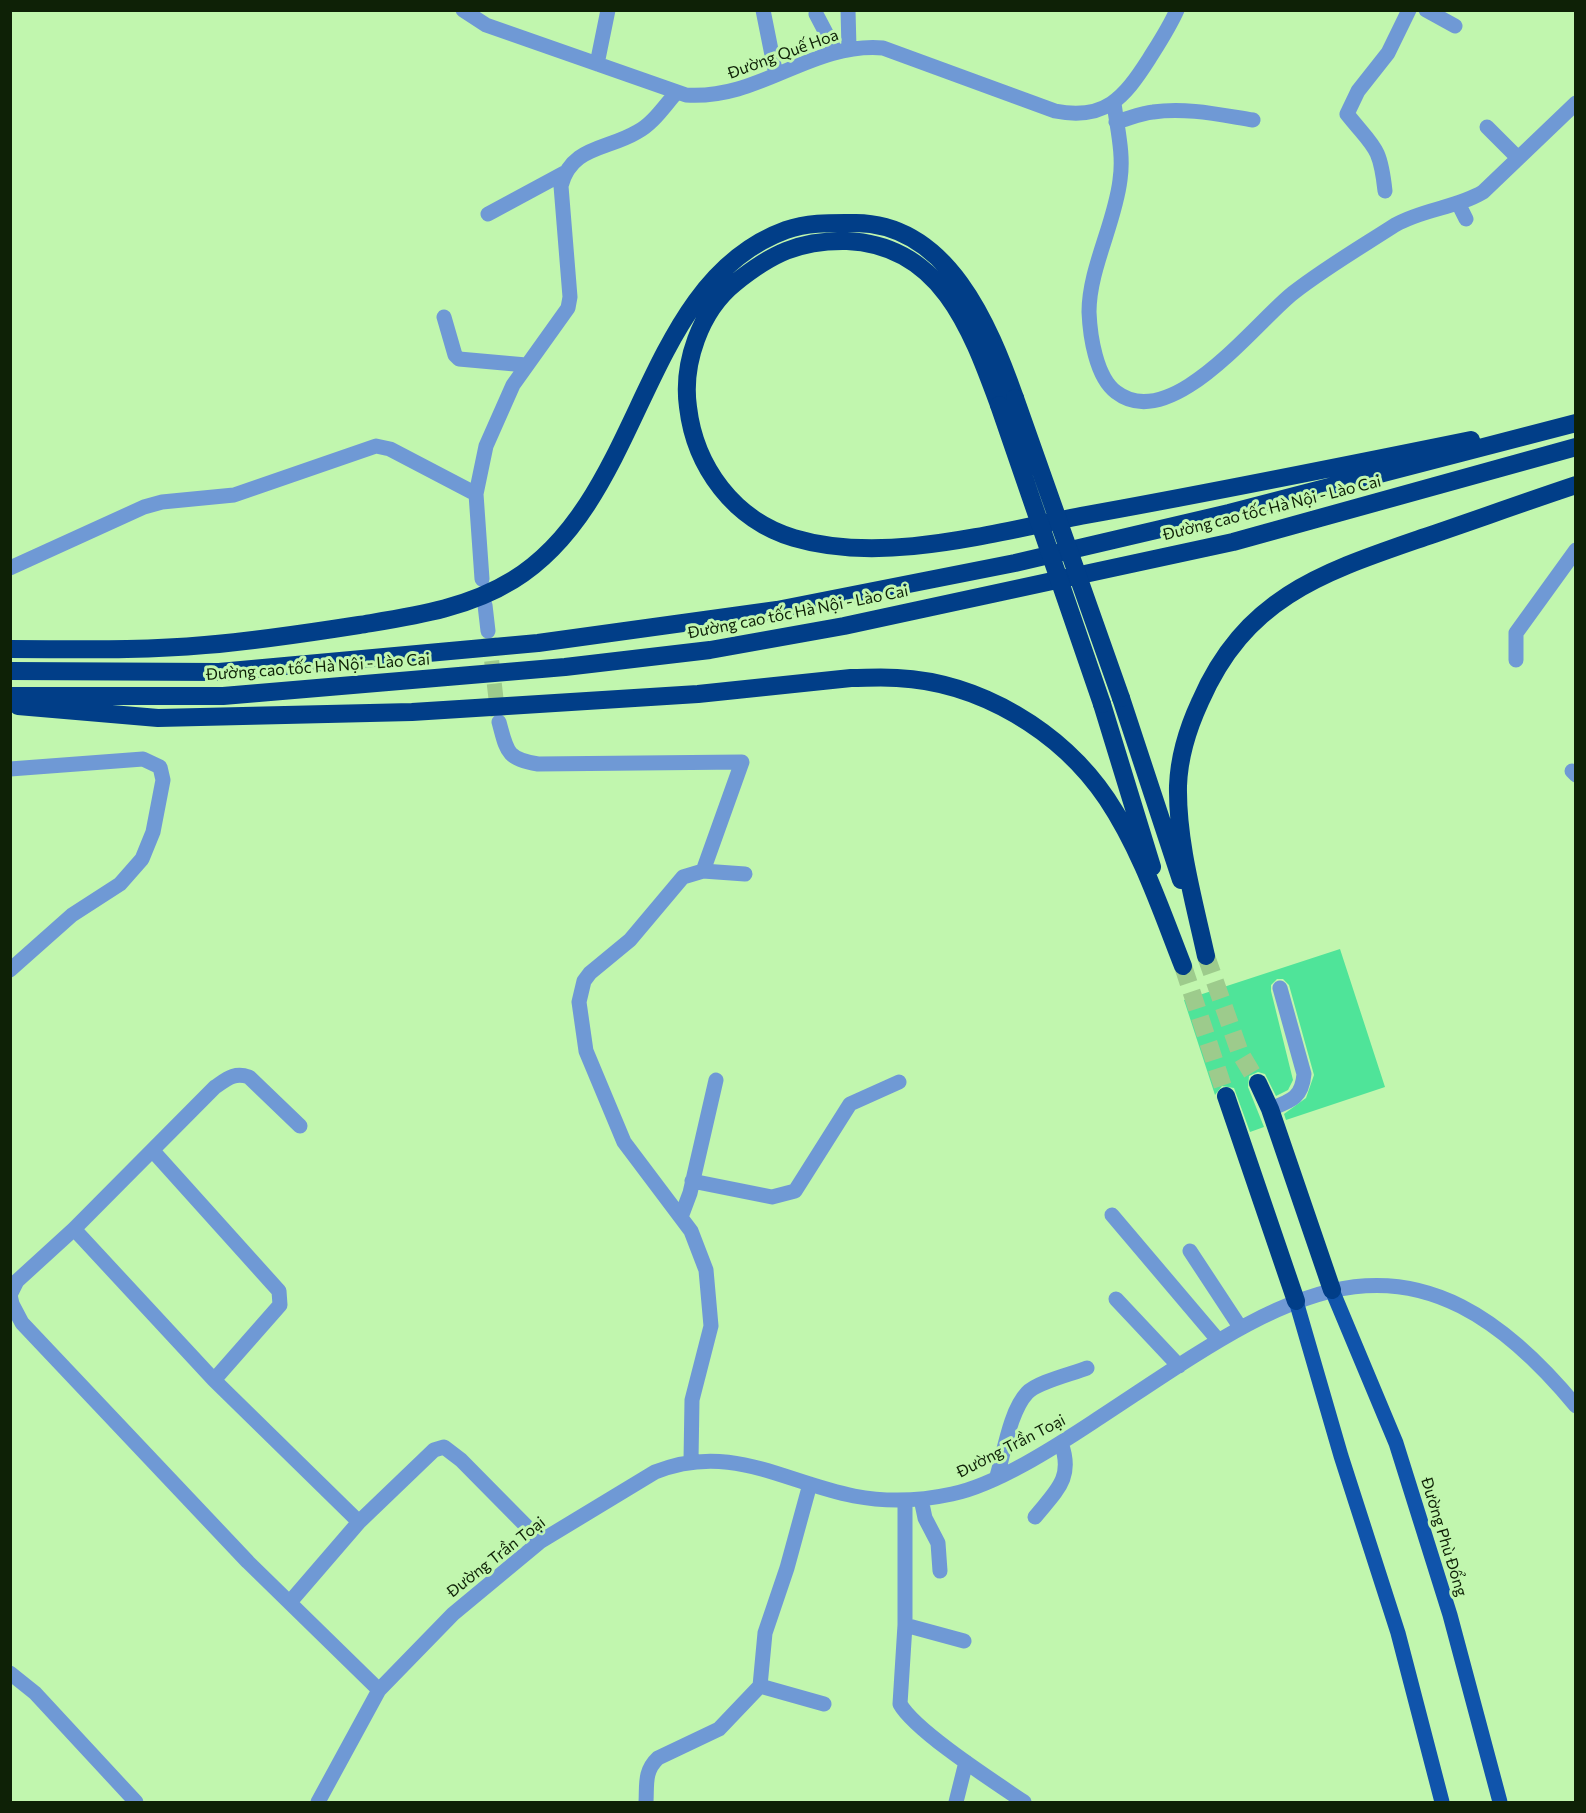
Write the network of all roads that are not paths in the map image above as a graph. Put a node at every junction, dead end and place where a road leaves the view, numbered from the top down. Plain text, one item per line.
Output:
1 (463, 10) edge
2 (608, 10) edge
3 (763, 10) edge
4 (848, 10) edge
5 (1177, 10) edge
6 (1409, 10) edge
7 (1426, 10) edge
8 (816, 14) dead end
9 (1455, 26) dead end
10 (842, 50) junction
11 (597, 64) junction
12 (776, 75) junction
13 (677, 92) junction
14 (1114, 103) junction
15 (1575, 103) edge
16 (1253, 120) dead end
17 (1116, 122) junction
18 (1487, 127) dead end
19 (1518, 158) junction
20 (564, 173) junction
21 (1385, 191) dead end
22 (1458, 203) junction
23 (488, 214) dead end
24 (1467, 219) dead end
25 (444, 317) dead end
26 (526, 365) junction
27 (1007, 402) junction
28 (1575, 421) edge
29 (1575, 447) edge
30 (1575, 485) edge
31 (476, 494) junction
32 (1575, 550) edge
33 (10, 568) edge
34 (482, 579) dead end
35 (485, 605) dead end
36 (488, 631) tunnel mouth
37 (10, 649) edge
38 (1516, 660) dead end
39 (10, 671) edge
40 (10, 696) edge
41 (10, 705) edge
42 (499, 722) tunnel mouth
43 (10, 769) edge
44 (703, 871) junction
45 (745, 874) dead end
46 (10, 970) edge
47 (1280, 988) dead end
48 (716, 1080) dead end
49 (899, 1082) dead end
50 (1258, 1083) tunnel mouth
51 (1226, 1096) tunnel mouth
52 (1270, 1109) junction
53 (300, 1126) dead end
54 (153, 1151) junction
55 (692, 1181) junction
56 (1112, 1215) dead end
57 (681, 1217) junction
58 (74, 1229) junction
59 (1190, 1251) dead end
60 (1332, 1290) junction
61 (10, 1295) edge
62 (1116, 1299) dead end
63 (1296, 1300) junction
64 (1240, 1327) junction
65 (1218, 1340) junction
66 (1179, 1366) junction
67 (1087, 1368) dead end
68 (214, 1380) junction
69 (1574, 1400) edge
70 (1061, 1443) junction
71 (691, 1460) junction
72 (997, 1476) junction
73 (810, 1484) junction
74 (921, 1499) junction
75 (905, 1500) junction
76 (1035, 1517) dead end
77 (359, 1522) junction
78 (541, 1541) junction
79 (940, 1571) dead end
80 (290, 1602) junction
81 (905, 1625) junction
82 (964, 1641) dead end
83 (10, 1673) edge
84 (760, 1686) junction
85 (379, 1689) junction
86 (824, 1704) dead end
87 (966, 1762) junction
88 (1024, 1802) edge
89 (136, 1803) edge
90 (318, 1803) edge
91 (646, 1803) edge
92 (956, 1803) edge
93 (1442, 1803) edge
94 (1500, 1803) edge

1 - 11 street, Đường Quế Hoa
2 - 11 street
3 - 12 street
4 - 10 street
5 - 14 street, Đường Quế Hoa
6 - 21 street
7 - 9 street
8 - 10 street
10 - 12 street, Đường Quế Hoa
10 - 14 street, Đường Quế Hoa
11 - 13 street, Đường Quế Hoa
12 - 13 street, Đường Quế Hoa
13 - 20 street
14 - 17 street
15 - 19 street
16 - 17 street
17 - 22 street
18 - 19 street
19 - 22 street
20 - 23 street
20 - 26 street
22 - 24 street
25 - 26 street
26 - 31 street
27 - 28 highway
27 - 30 highway, bridge
27 - 37 highway
27 - 41 highway, bridge
28 - 39 highway, Đường cao tốc Hà Nội - Lào Cai
29 - 40 highway, Đường cao tốc Hà Nội - Lào Cai
31 - 33 street
31 - 34 street
32 - 38 street
35 - 36 street
42 - 44 street
43 - 46 street
44 - 45 street
44 - 57 street
47 - 52 street
48 - 55 street
49 - 55 street
50 - 52 highway
51 - 63 highway
52 - 60 highway
53 - 54 street
54 - 58 street
54 - 68 street
55 - 57 street
56 - 65 street
57 - 71 street
58 - 61 street
58 - 68 street
59 - 64 street
60 - 63 street, Đường Trần Toại
60 - 69 street, Đường Trần Toại
60 - 94 main road, Đường Phù Đổng
61 - 80 street
62 - 66 street
63 - 64 street, Đường Trần Toại
63 - 93 main road
64 - 65 street, Đường Trần Toại
65 - 66 street, Đường Trần Toại
66 - 70 street, Đường Trần Toại
67 - 72 street
68 - 77 street
70 - 72 street, Đường Trần Toại
70 - 76 street
71 - 73 street, Đường Trần Toại
71 - 78 street, Đường Trần Toại
72 - 74 street, Đường Trần Toại
73 - 75 street, Đường Trần Toại
73 - 84 street
74 - 75 street, Đường Trần Toại
74 - 79 street
75 - 81 street
77 - 78 street
77 - 80 street
78 - 85 street, Đường Trần Toại
80 - 85 street
81 - 82 street
81 - 87 street
83 - 89 street
84 - 86 street
84 - 91 street
85 - 90 street, Đường Trần Toại
87 - 88 street
87 - 92 street

